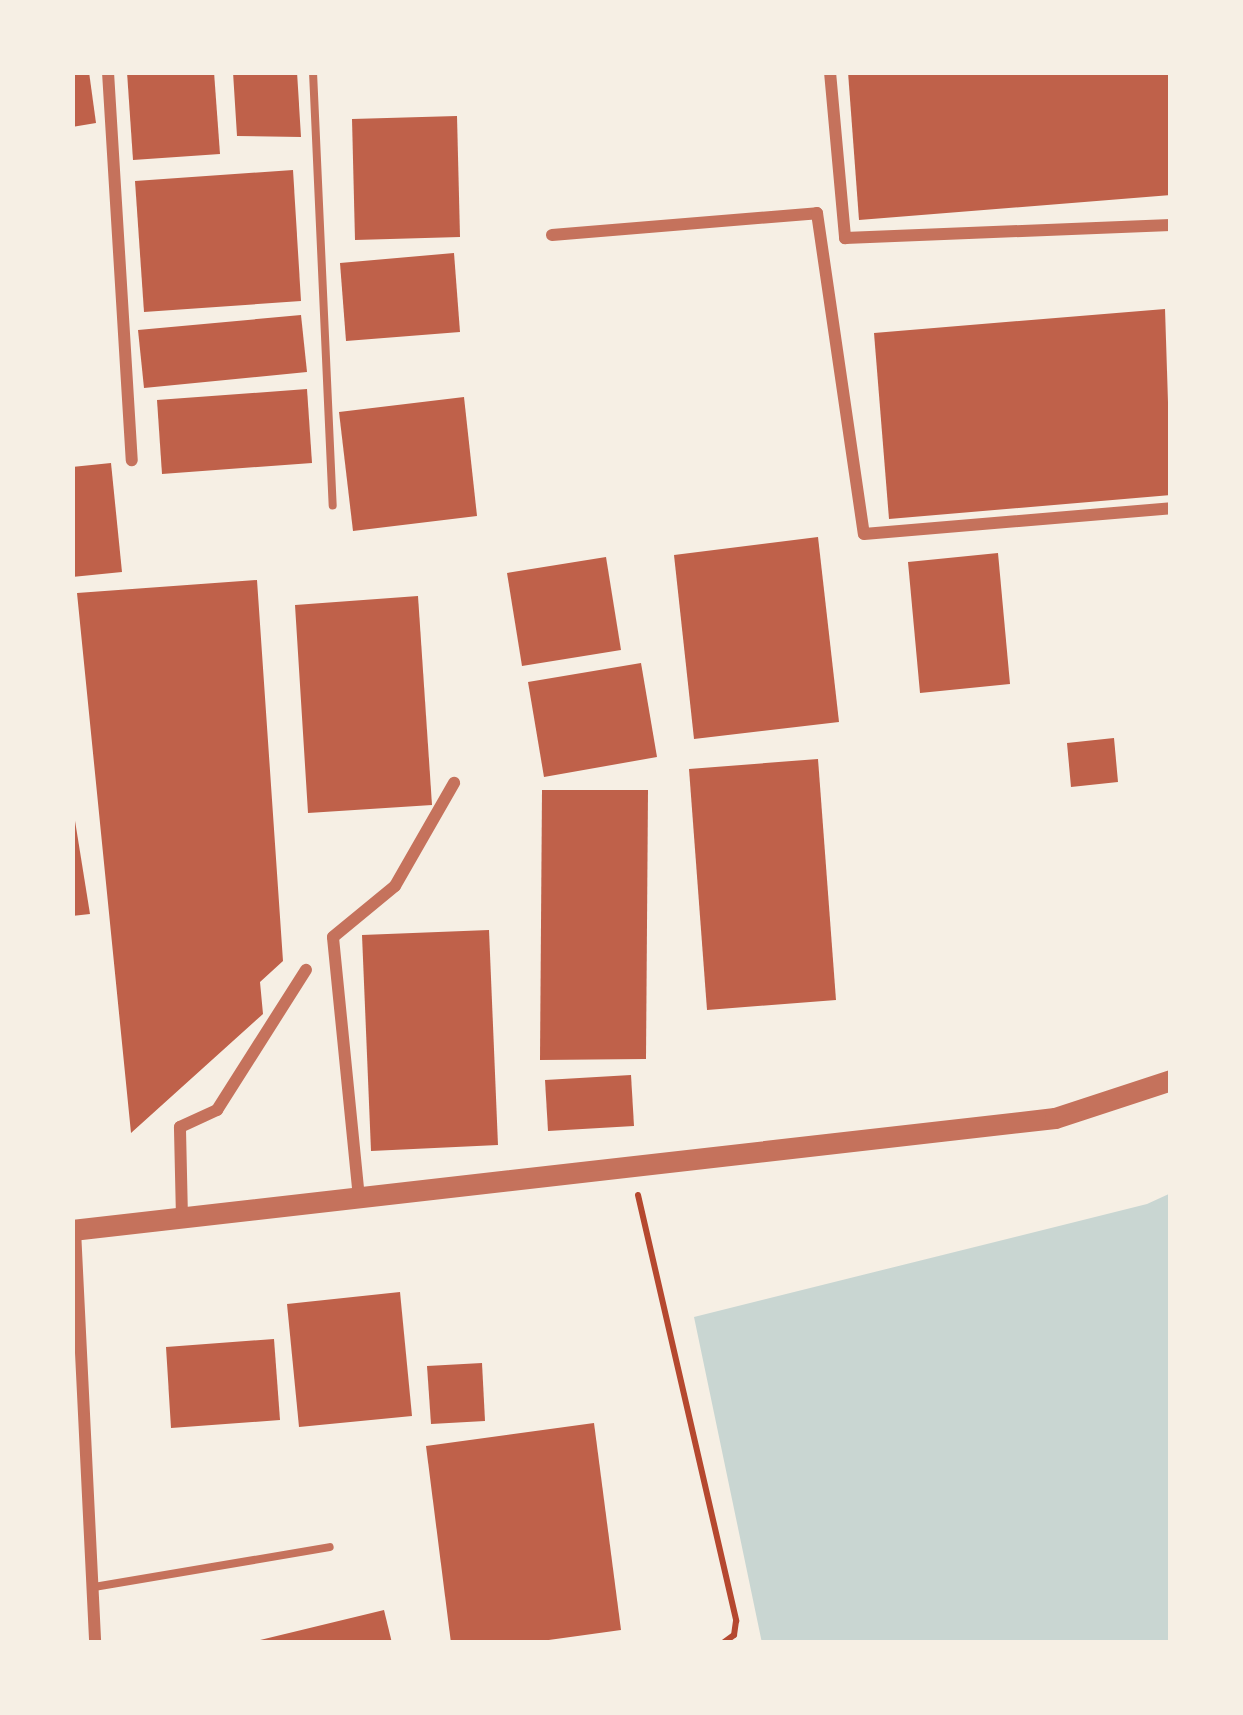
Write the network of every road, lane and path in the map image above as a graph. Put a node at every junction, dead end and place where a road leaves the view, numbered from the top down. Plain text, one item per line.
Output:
1 (108, 72) edge
2 (313, 72) edge
3 (830, 72) edge
4 (1171, 225) edge
5 (552, 235) dead end
6 (132, 460) dead end
7 (333, 506) dead end
8 (1171, 508) edge
9 (454, 782) dead end
10 (306, 970) dead end
11 (1171, 1079) edge
12 (632, 1168) junction
13 (359, 1198) junction
14 (182, 1218) junction
15 (73, 1230) edge
16 (330, 1547) dead end
17 (92, 1587) junction
18 (95, 1643) edge
19 (723, 1643) edge

1 - 6 street
2 - 7 lane
3 - 4 street
5 - 8 street
9 - 13 street
10 - 14 street
11 - 12 street
12 - 13 street
12 - 19 path
13 - 14 street
14 - 15 street
15 - 17 street
16 - 17 lane
17 - 18 street

